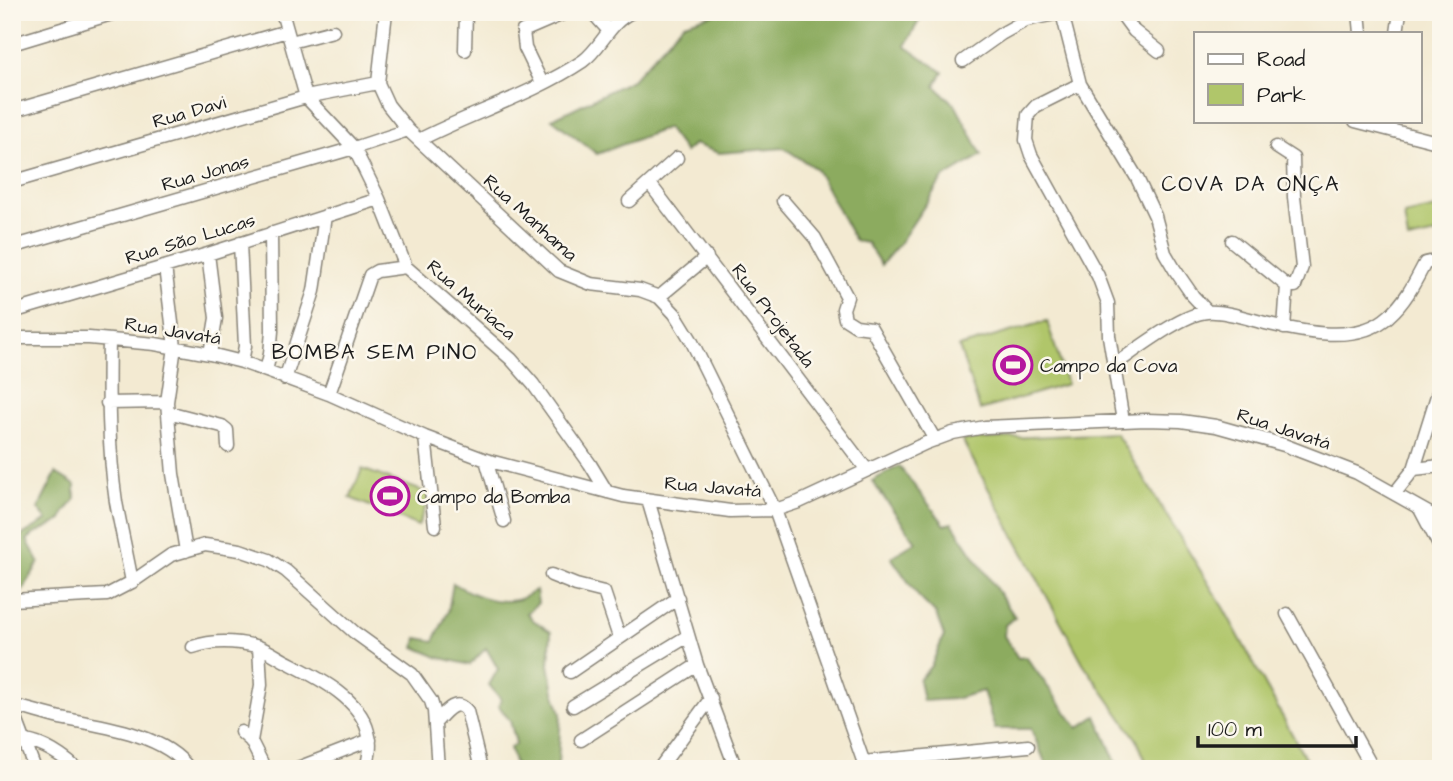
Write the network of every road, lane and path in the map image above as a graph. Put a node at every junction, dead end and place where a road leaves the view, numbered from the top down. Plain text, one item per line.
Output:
1 (118, 12) edge
2 (282, 12) edge
3 (386, 12) edge
4 (466, 12) edge
5 (567, 12) edge
6 (592, 12) edge
7 (632, 12) edge
8 (1120, 12) edge
9 (1359, 12) edge
10 (1400, 12) edge
11 (1064, 13) edge
12 (332, 31) dead end
13 (609, 31) junction
14 (1361, 32) edge
15 (1398, 32) edge
16 (289, 36) junction
17 (12, 44) edge
18 (464, 50) dead end
19 (1159, 51) dead end
20 (963, 61) dead end
21 (377, 83) junction
22 (542, 83) junction
23 (1080, 83) junction
24 (306, 97) junction
25 (12, 111) edge
26 (1359, 122) edge
27 (408, 130) junction
28 (419, 140) junction
29 (1441, 142) edge
30 (1276, 147) dead end
31 (354, 148) junction
32 (677, 158) dead end
33 (12, 182) edge
34 (650, 184) junction
35 (379, 200) junction
36 (629, 201) dead end
37 (783, 201) dead end
38 (324, 216) junction
39 (271, 233) junction
40 (1232, 241) dead end
41 (240, 243) junction
42 (12, 247) edge
43 (208, 254) junction
44 (707, 257) junction
45 (165, 267) junction
46 (406, 267) junction
47 (1441, 269) edge
48 (1287, 286) junction
49 (659, 297) junction
50 (12, 312) edge
51 (1208, 312) junction
52 (1284, 328) junction
53 (12, 338) edge
54 (108, 340) junction
55 (175, 347) junction
56 (210, 354) junction
57 (242, 362) junction
58 (1114, 365) junction
59 (266, 371) junction
60 (285, 379) junction
61 (1441, 383) edge
62 (328, 394) junction
63 (107, 403) junction
64 (168, 407) junction
65 (1123, 421) junction
66 (425, 437) junction
67 (934, 440) junction
68 (228, 446) dead end
69 (486, 460) junction
70 (1441, 466) edge
71 (1414, 469) junction
72 (867, 470) junction
73 (607, 492) junction
74 (1395, 493) junction
75 (648, 500) junction
76 (1419, 508) junction
77 (775, 510) junction
78 (1441, 520) edge
79 (504, 521) dead end
80 (435, 526) dead end
81 (1441, 549) edge
82 (186, 551) junction
83 (551, 575) dead end
84 (132, 582) junction
85 (678, 598) junction
86 (12, 600) edge
87 (1287, 614) dead end
88 (688, 635) junction
89 (619, 638) junction
90 (192, 647) dead end
91 (260, 647) junction
92 (697, 666) junction
93 (570, 671) dead end
94 (711, 698) junction
95 (573, 706) dead end
96 (12, 707) edge
97 (436, 722) junction
98 (18, 740) edge
99 (370, 740) junction
100 (581, 740) dead end
101 (1028, 747) dead end
102 (865, 766) edge
103 (35, 769) edge
104 (77, 769) edge
105 (189, 769) edge
106 (265, 769) edge
107 (295, 769) edge
108 (366, 769) edge
109 (438, 769) edge
110 (481, 769) edge
111 (659, 769) edge
112 (736, 769) edge
113 (1373, 769) edge

1 - 17 street
2 - 16 street, Rua Muriaca
3 - 21 street
4 - 18 street
5 - 22 street
6 - 13 street
7 - 13 street
8 - 19 street
9 - 14 street
10 - 15 street
11 - 20 street
11 - 23 street
12 - 16 street
13 - 22 street
16 - 24 street, Rua Muriaca
16 - 25 street
21 - 24 street, Rua Davi
21 - 27 street, Rua Manhama
22 - 28 street
23 - 51 street
23 - 58 street
24 - 31 street, Rua Muriaca
24 - 33 street, Rua Davi
26 - 29 street
27 - 28 street, Rua Manhama
27 - 31 street, Rua Jonas
28 - 49 street, Rua Manhama
30 - 48 street
31 - 35 street, Rua Muriaca
31 - 42 street, Rua Jonas
32 - 34 street
34 - 36 street
34 - 44 street, Rua Projetada
35 - 38 street, Rua São Lucas
35 - 46 street, Rua Muriaca
37 - 67 street
38 - 39 street, Rua São Lucas
38 - 60 street
39 - 41 street, Rua São Lucas
39 - 59 street
40 - 48 street
41 - 43 street, Rua São Lucas
41 - 57 street
43 - 45 street, Rua São Lucas
43 - 56 street
44 - 49 street
44 - 72 street, Rua Projetada
45 - 50 street, Rua São Lucas
45 - 55 street
46 - 62 street
46 - 73 street, Rua Muriaca
47 - 52 street
48 - 52 street
49 - 77 street
51 - 52 street
51 - 58 street
53 - 54 street, Rua Javatá
54 - 55 street, Rua Javatá
54 - 63 street
55 - 56 street, Rua Javatá
55 - 64 street
56 - 57 street, Rua Javatá
57 - 59 street, Rua Javatá
58 - 65 street
59 - 60 street, Rua Javatá
60 - 62 street, Rua Javatá
61 - 71 street
62 - 66 street, Rua Javatá
63 - 64 street
63 - 84 street
64 - 68 street
64 - 82 street
65 - 67 street, Rua Javatá
65 - 74 street, Rua Javatá
66 - 69 street, Rua Javatá
66 - 80 street
67 - 72 street, Rua Javatá
69 - 73 street, Rua Javatá
69 - 79 street
70 - 71 street
71 - 74 street
72 - 77 street, Rua Javatá
73 - 75 street, Rua Javatá
74 - 76 street, Rua Javatá
75 - 77 street, Rua Javatá
75 - 85 street
76 - 78 street, Rua Javatá
76 - 81 street
77 - 102 street
82 - 84 street
82 - 97 street
83 - 89 street
84 - 86 street
85 - 88 street
85 - 89 street
87 - 113 street
88 - 92 street
88 - 95 street
89 - 93 street
90 - 91 street
91 - 99 street
91 - 106 street
92 - 94 street
92 - 100 street
94 - 111 street
94 - 112 street
96 - 98 street
96 - 105 street
97 - 109 street
97 - 110 street
98 - 103 street
98 - 104 street
99 - 107 street
99 - 108 street
101 - 102 street

